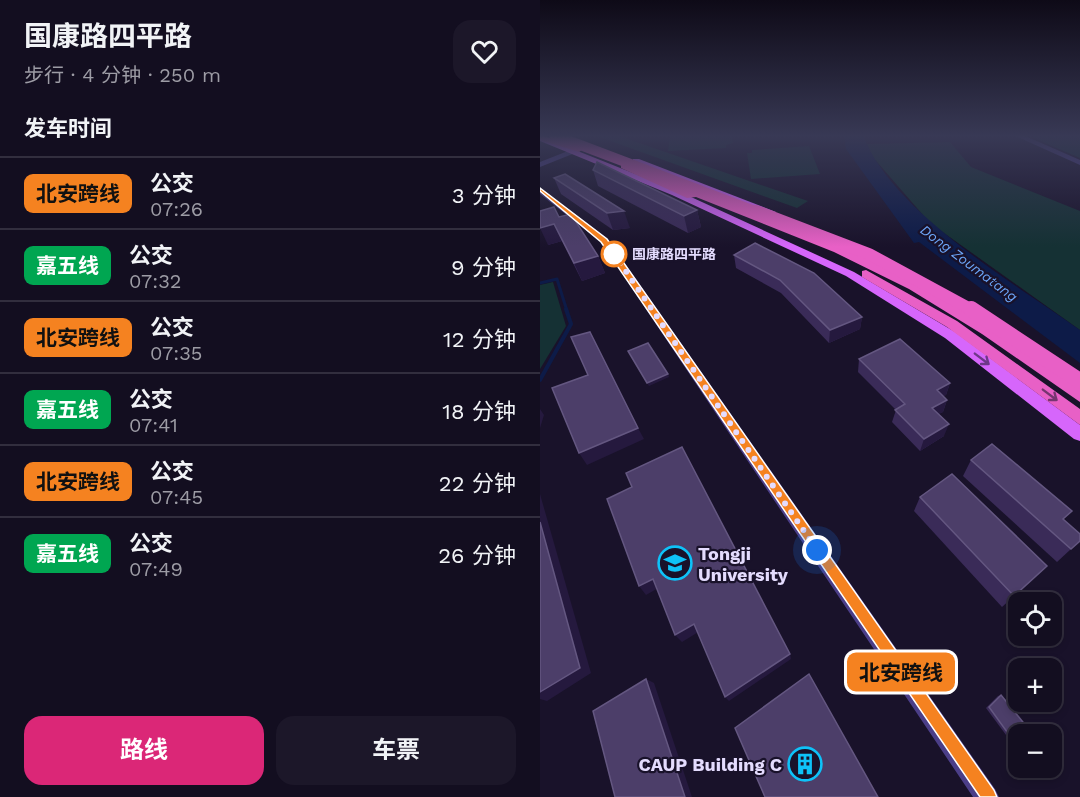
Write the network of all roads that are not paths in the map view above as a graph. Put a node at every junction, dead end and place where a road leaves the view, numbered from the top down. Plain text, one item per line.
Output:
1 (623, 172) edge
2 (638, 172) edge
3 (639, 172) edge
4 (652, 172) edge
5 (664, 172) edge
6 (540, 190) edge
7 (1080, 381) edge
8 (1080, 395) edge
9 (1080, 418) edge
10 (1080, 434) edge
11 (987, 797) edge

1 -> 10 main road
2 -> 9 highway
3 - 8 highway
4 - 7 highway, bridge
5 - 8 main road
6 - 11 street

